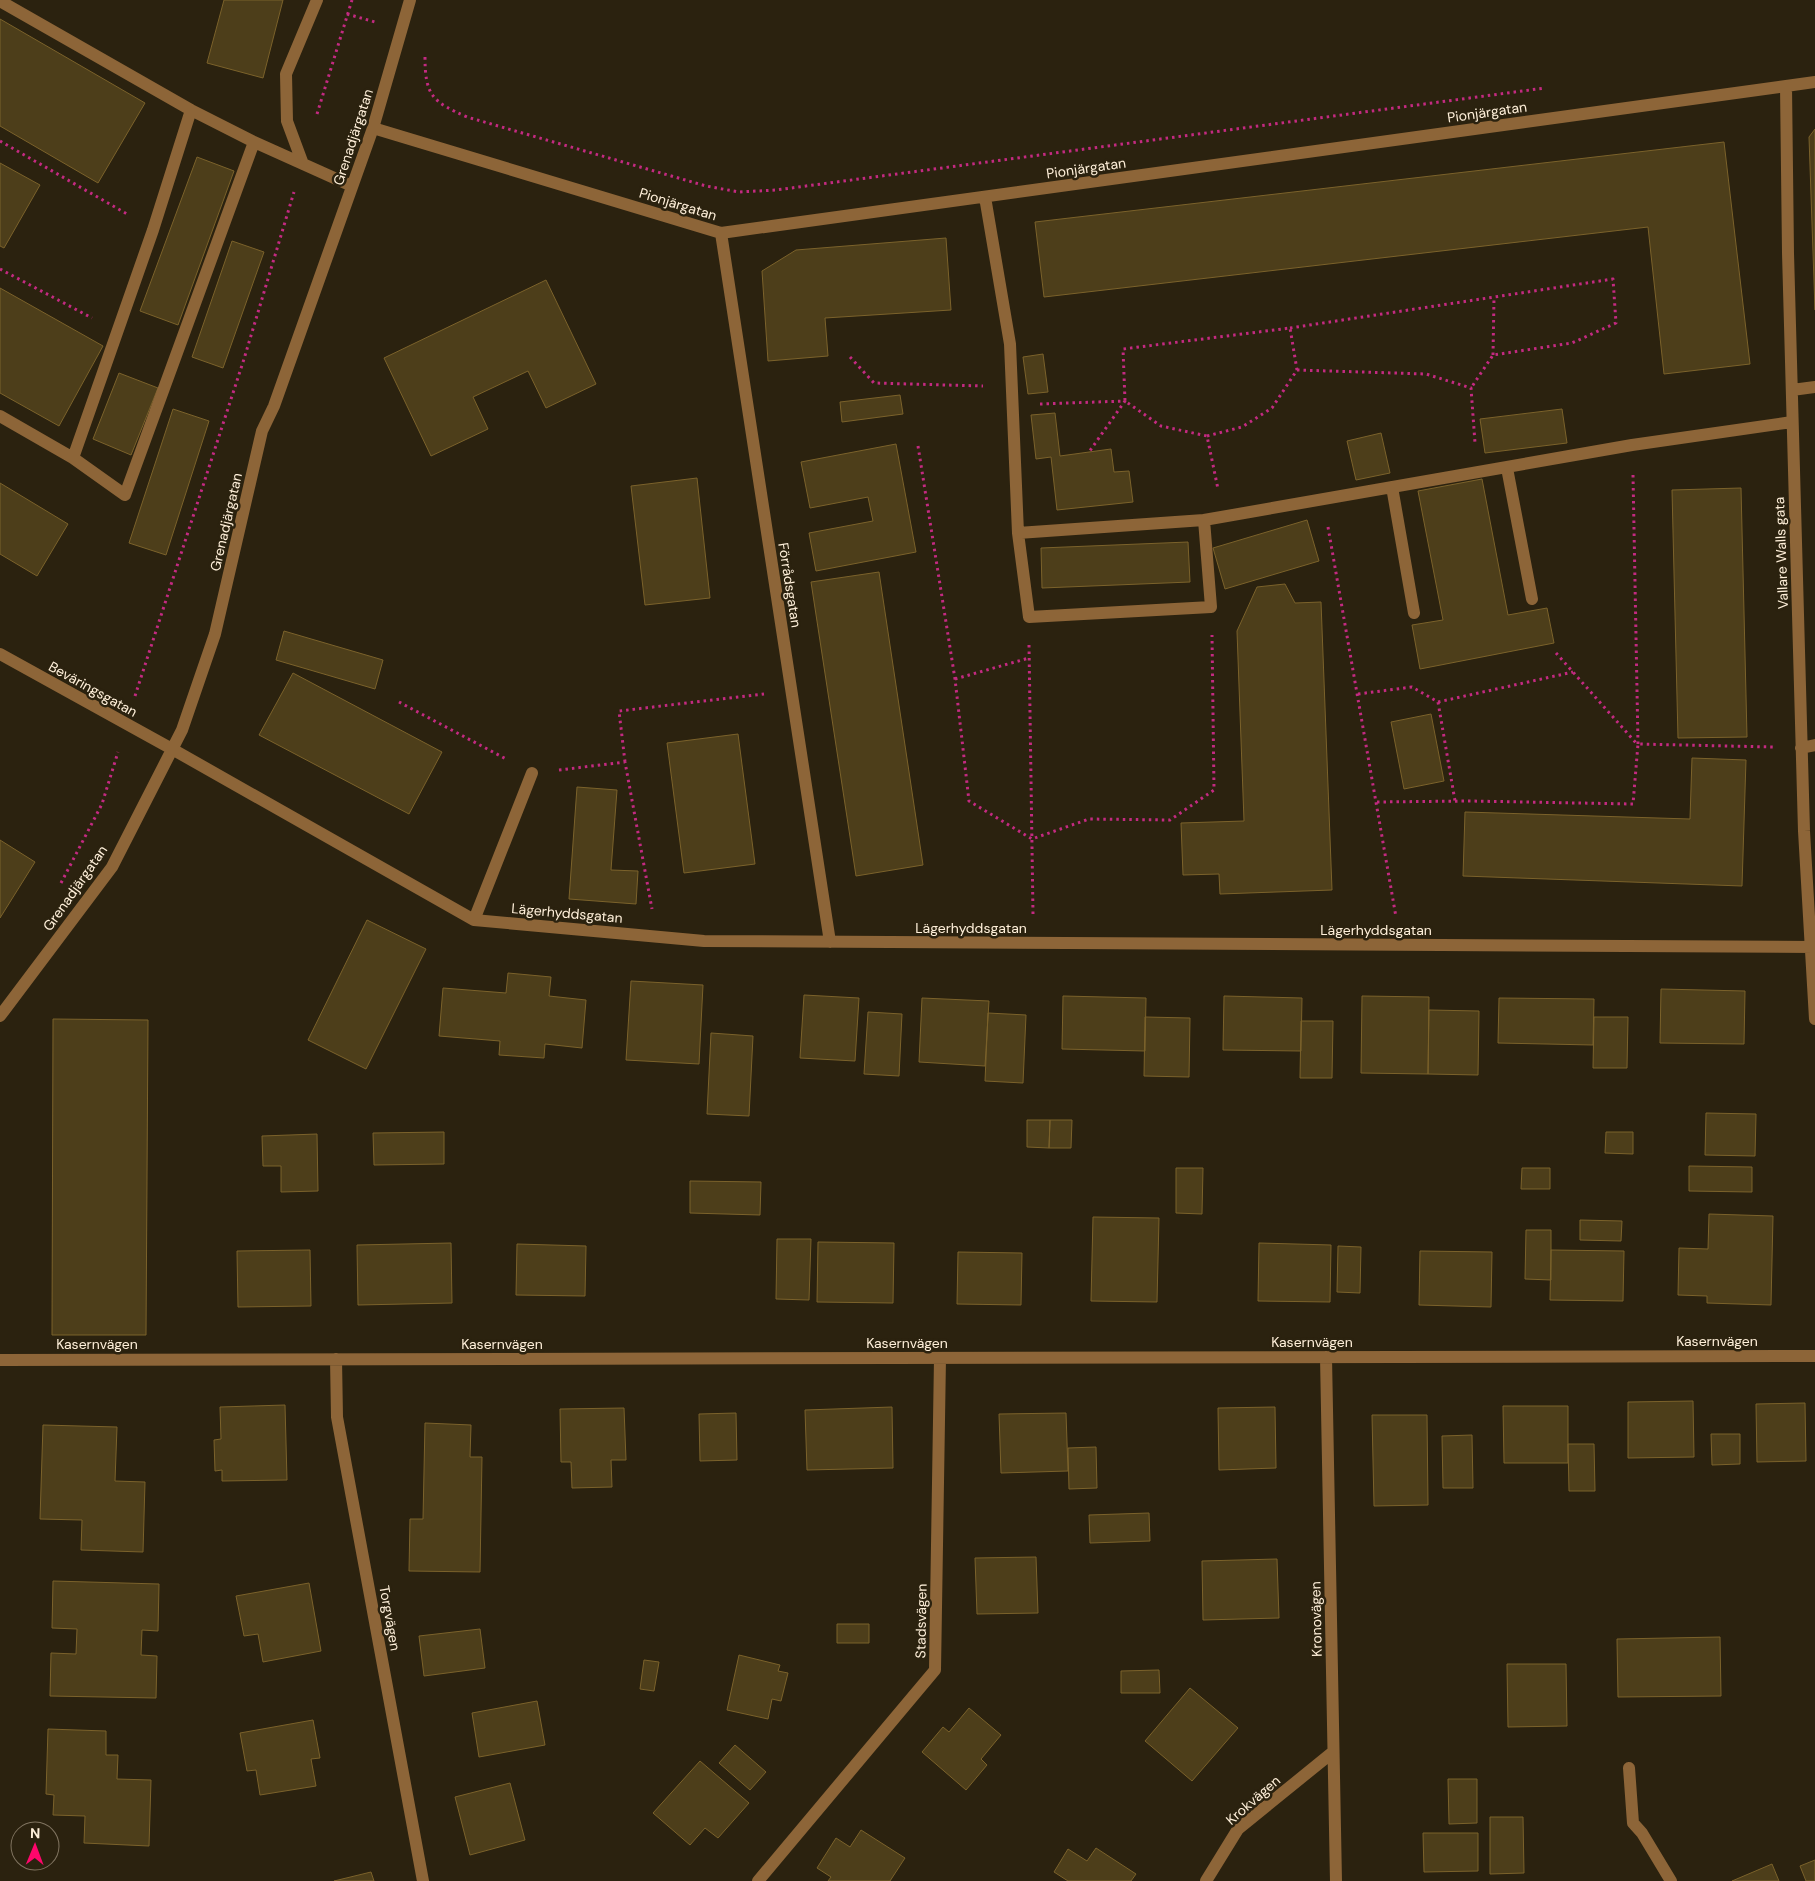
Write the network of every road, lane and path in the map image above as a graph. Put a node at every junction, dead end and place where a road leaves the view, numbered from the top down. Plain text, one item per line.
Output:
1 (317, 0) edge
2 (352, 0) edge
3 (410, 0) edge
4 (0, 1) edge
5 (347, 14) junction
6 (401, 29) junction
7 (1815, 82) edge
8 (1786, 86) junction
9 (1547, 88) dead end
10 (191, 110) junction
11 (316, 117) dead end
12 (373, 128) junction
13 (0, 141) edge
14 (254, 142) junction
15 (302, 164) junction
16 (352, 186) junction
17 (985, 197) junction
18 (153, 230) junction
19 (721, 233) junction
20 (0, 268) edge
21 (1494, 297) junction
22 (1290, 328) junction
23 (117, 332) junction
24 (1493, 354) junction
25 (850, 357) dead end
26 (1296, 370) junction
27 (1011, 387) junction
28 (1815, 387) edge
29 (1471, 388) junction
30 (1792, 390) junction
31 (1125, 401) junction
32 (1012, 405) junction
33 (0, 416) edge
34 (1792, 422) junction
35 (1207, 436) junction
36 (1632, 445) junction
37 (918, 446) dead end
38 (1088, 452) dead end
39 (73, 458) junction
40 (1508, 468) junction
41 (1478, 473) junction
42 (1392, 487) junction
43 (1323, 499) junction
44 (1224, 516) junction
45 (1204, 520) junction
46 (1018, 533) junction
47 (1532, 599) dead end
48 (1211, 607) junction
49 (1414, 614) dead end
50 (1029, 617) junction
51 (1556, 653) dead end
52 (0, 654) edge
53 (1029, 658) junction
54 (1573, 672) junction
55 (955, 678) junction
56 (791, 691) junction
57 (1358, 694) junction
58 (398, 702) dead end
59 (1438, 702) junction
60 (126, 724) junction
61 (1638, 744) junction
62 (1815, 745) edge
63 (1801, 748) junction
64 (172, 749) junction
65 (625, 762) junction
66 (532, 773) junction
67 (1455, 801) junction
68 (1377, 802) junction
69 (1032, 839) junction
70 (58, 887) dead end
71 (474, 920) junction
72 (658, 936) junction
73 (830, 942) junction
74 (1033, 943) junction
75 (1400, 945) junction
76 (1813, 947) edge
77 (0, 1016) edge
78 (1815, 1019) edge
79 (1815, 1356) edge
80 (1326, 1357) junction
81 (940, 1358) junction
82 (336, 1359) junction
83 (0, 1360) edge
84 (1333, 1752) junction
85 (1629, 1768) dead end
86 (423, 1881) edge
87 (758, 1881) edge
88 (1206, 1881) edge
89 (1336, 1881) edge
90 (1671, 1881) edge

1 - 15 street
2 - 5 path
3 - 6 street, Grenadjärgatan
4 - 10 street
5 - 6 path
5 - 11 path
6 - 9 path
6 - 12 street, Grenadjärgatan
7 - 8 street, Pionjärgatan
8 - 17 street, Pionjärgatan
8 - 30 street, Vallare Walls gata
10 - 14 street
10 - 18 street
12 - 16 street, Grenadjärgatan
12 - 19 street, Pionjärgatan
13 - 18 path
14 - 15 street
14 - 39 street
15 - 16 street
15 - 60 path
16 - 64 street, Grenadjärgatan
17 - 19 street, Pionjärgatan
17 - 27 street
18 - 23 street
19 - 56 street, Förrådsgatan
20 - 23 path
21 - 22 path
21 - 24 path
21 - 24 path
22 - 26 path
22 - 31 path
23 - 39 street
24 - 29 path
25 - 27 path
26 - 29 path
26 - 35 path
27 - 32 street
28 - 30 street
29 - 41 path
30 - 34 street, Vallare Walls gata
31 - 32 path
31 - 35 path
31 - 38 path
32 - 46 street
33 - 39 street
34 - 36 street
34 - 63 street, Vallare Walls gata
35 - 44 path
36 - 40 street
36 - 61 path
37 - 55 path
40 - 41 street
40 - 47 street
41 - 42 street
42 - 43 street
42 - 49 street
43 - 44 street
43 - 57 path
44 - 45 street
45 - 46 street
45 - 48 street
46 - 50 street
48 - 50 street
48 - 69 path
50 - 53 path
51 - 54 path
52 - 60 street, Beväringsgatan
53 - 55 path
53 - 69 path
54 - 59 path
54 - 61 path
55 - 69 path
56 - 65 path
56 - 73 street, Förrådsgatan
57 - 59 path
57 - 68 path
58 - 66 path
59 - 67 path
60 - 64 street, Beväringsgatan
60 - 70 path
61 - 63 path
61 - 67 path
62 - 63 street
63 - 76 street, Vallare Walls gata
64 - 71 street, Lägerhyddsgatan
64 - 77 street, Grenadjärgatan
65 - 66 path
65 - 72 path
66 - 71 street
67 - 68 path
68 - 75 path
69 - 74 path
71 - 72 street, Lägerhyddsgatan
72 - 73 street, Lägerhyddsgatan
73 - 74 street, Lägerhyddsgatan
74 - 75 street, Lägerhyddsgatan
75 - 76 street, Lägerhyddsgatan
76 - 78 street, Vallare Walls gata
79 - 80 street, Kasernvägen
80 - 81 street, Kasernvägen
80 - 84 street, Kronovägen
81 - 82 street, Kasernvägen
81 - 87 street, Stadsvägen
82 - 83 street, Kasernvägen
82 - 86 street, Torgvägen
84 - 88 street, Krokvägen
84 - 89 street, Kronovägen
85 - 90 street

